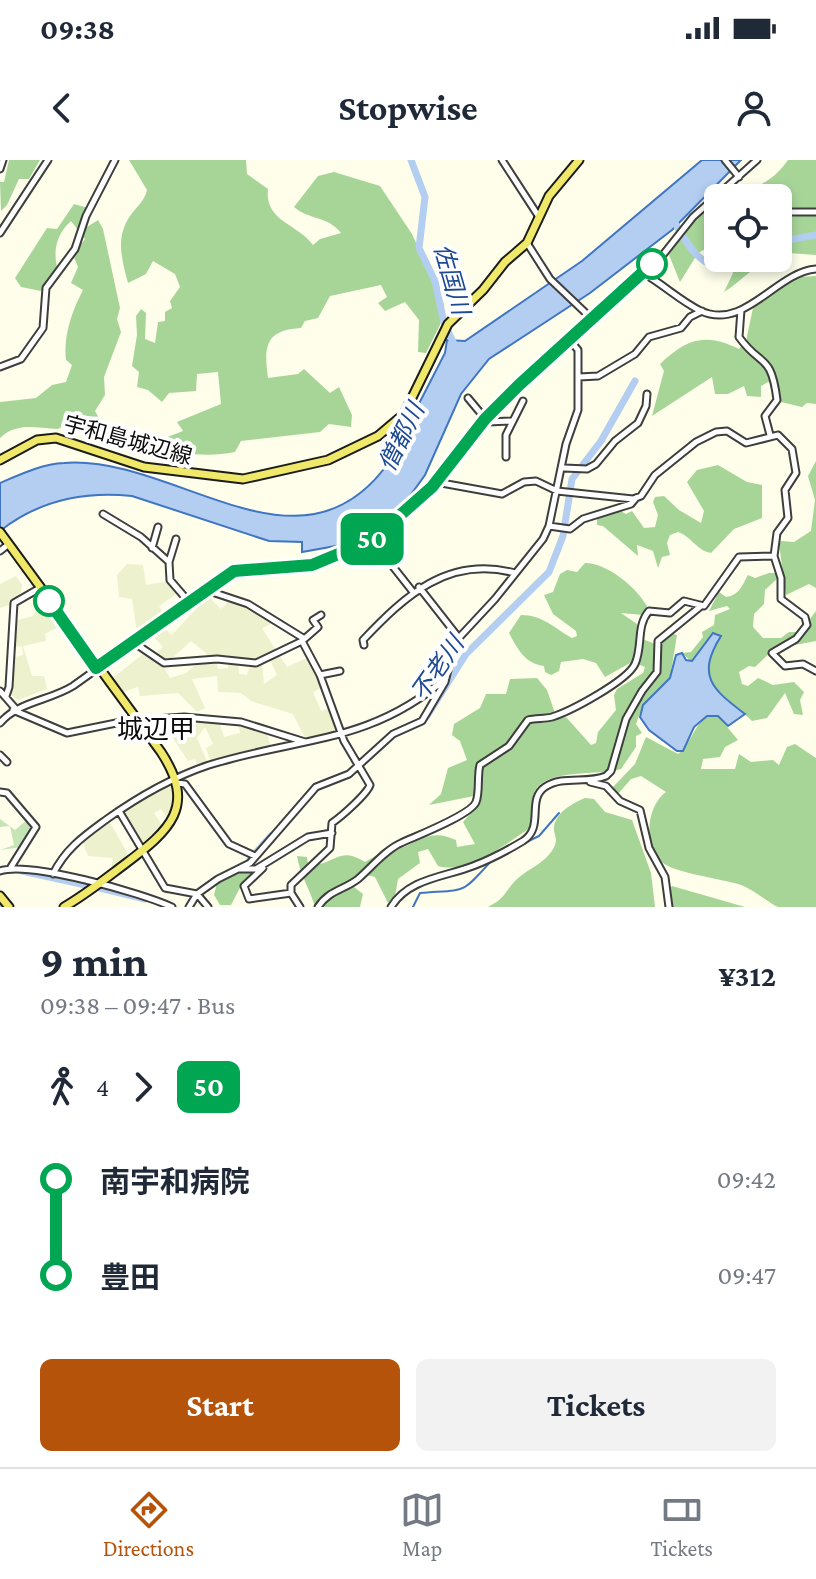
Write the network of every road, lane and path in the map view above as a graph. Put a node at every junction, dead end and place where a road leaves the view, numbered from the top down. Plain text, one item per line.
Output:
1 (3, 160) edge
2 (48, 160) edge
3 (115, 160) edge
4 (502, 160) edge
5 (579, 160) edge
6 (757, 160) edge
7 (726, 162) edge
8 (0, 169) edge
9 (739, 177) junction
10 (731, 184) edge
11 (704, 208) edge
12 (792, 212) edge
13 (816, 212) edge
14 (539, 217) junction
15 (0, 233) edge
16 (527, 243) junction
17 (816, 269) edge
18 (643, 273) junction
19 (741, 309) junction
20 (702, 311) junction
21 (591, 318) junction
22 (568, 338) junction
23 (0, 367) edge
24 (579, 377) junction
25 (647, 394) dead end
26 (468, 398) dead end
27 (523, 401) dead end
28 (485, 419) junction
29 (511, 421) junction
30 (770, 435) junction
31 (506, 457) dead end
32 (0, 460) edge
33 (564, 468) junction
34 (436, 482) junction
35 (557, 491) junction
36 (636, 498) junction
37 (103, 514) dead end
38 (549, 526) junction
39 (158, 527) dead end
40 (0, 532) edge
41 (176, 539) dead end
42 (372, 540) junction
43 (8, 543) junction
44 (152, 548) junction
45 (0, 551) edge
46 (774, 556) junction
47 (169, 562) junction
48 (515, 573) junction
49 (419, 587) junction
50 (40, 588) junction
51 (206, 590) junction
52 (413, 593) junction
53 (189, 602) junction
54 (701, 606) junction
55 (321, 615) dead end
56 (459, 638) junction
57 (302, 639) junction
58 (133, 642) junction
59 (364, 645) dead end
60 (96, 668) junction
61 (340, 671) dead end
62 (816, 671) edge
63 (320, 675) junction
64 (446, 677) junction
65 (3, 693) edge
66 (14, 709) junction
67 (138, 720) junction
68 (0, 723) edge
69 (342, 735) junction
70 (307, 743) junction
71 (0, 755) edge
72 (7, 762) dead end
73 (358, 766) junction
74 (177, 780) junction
75 (588, 780) junction
76 (0, 792) edge
77 (119, 811) junction
78 (332, 833) junction
79 (144, 850) junction
80 (255, 856) junction
81 (272, 859) junction
82 (11, 867) junction
83 (240, 869) junction
84 (0, 871) edge
85 (53, 874) junction
86 (98, 885) junction
87 (291, 893) junction
88 (197, 894) junction
89 (0, 896) edge
90 (161, 905) edge
91 (9, 907) edge
92 (64, 907) edge
93 (172, 907) edge
94 (189, 907) edge
95 (208, 907) edge
96 (300, 907) edge
97 (318, 907) edge
98 (391, 907) edge
99 (669, 907) edge

1 - 8 street
2 - 15 street
3 - 23 street
4 - 14 street
5 - 14 main road, 宇和島城辺線
6 - 9 street
7 - 9 street
9 - 10 street
11 - 18 street
12 - 13 street
14 - 16 main road, 宇和島城辺線
16 - 21 street
16 - 32 main road, 宇和島城辺線
17 - 19 street
18 - 20 street
18 - 21 street
19 - 20 street
19 - 30 street
20 - 24 street
21 - 22 street
22 - 24 street
22 - 28 street
24 - 33 street
25 - 33 street
26 - 28 street
27 - 29 street
28 - 29 street
28 - 34 street
29 - 31 street
30 - 36 street
30 - 46 street
33 - 35 street
34 - 35 street
34 - 42 street
35 - 36 street
35 - 38 street
36 - 38 street
37 - 44 street
38 - 48 street
39 - 44 street
40 - 43 main road
41 - 47 street
42 - 51 street
42 - 52 street
43 - 45 street
43 - 50 main road
44 - 47 street
46 - 54 street
46 - 62 street
47 - 53 street
48 - 49 street
48 - 56 street
49 - 52 street
49 - 56 street
50 - 60 main road
50 - 65 street
51 - 53 street
51 - 57 street
52 - 59 street
53 - 58 street
54 - 75 street
54 - 97 street
55 - 57 street
56 - 64 street
57 - 58 street
57 - 63 street
58 - 60 street
60 - 66 street
60 - 67 main road
61 - 63 street
63 - 69 street
64 - 69 street
64 - 73 street
65 - 66 street
66 - 67 street
66 - 68 street
67 - 70 street
67 - 74 main road
69 - 70 street
69 - 73 street
70 - 74 street
71 - 72 street
73 - 78 street
73 - 80 street
74 - 77 street
74 - 79 main road
74 - 80 street
75 - 98 street
75 - 99 street
76 - 82 street
77 - 79 street
77 - 85 street
78 - 81 street
78 - 87 street
79 - 86 main road
79 - 88 street
80 - 83 street
81 - 83 street
81 - 87 street
82 - 84 street
82 - 85 street
83 - 88 street
85 - 86 street
86 - 90 street
86 - 92 main road
87 - 96 street
88 - 94 street
88 - 95 street
89 - 91 main road
90 - 93 street

